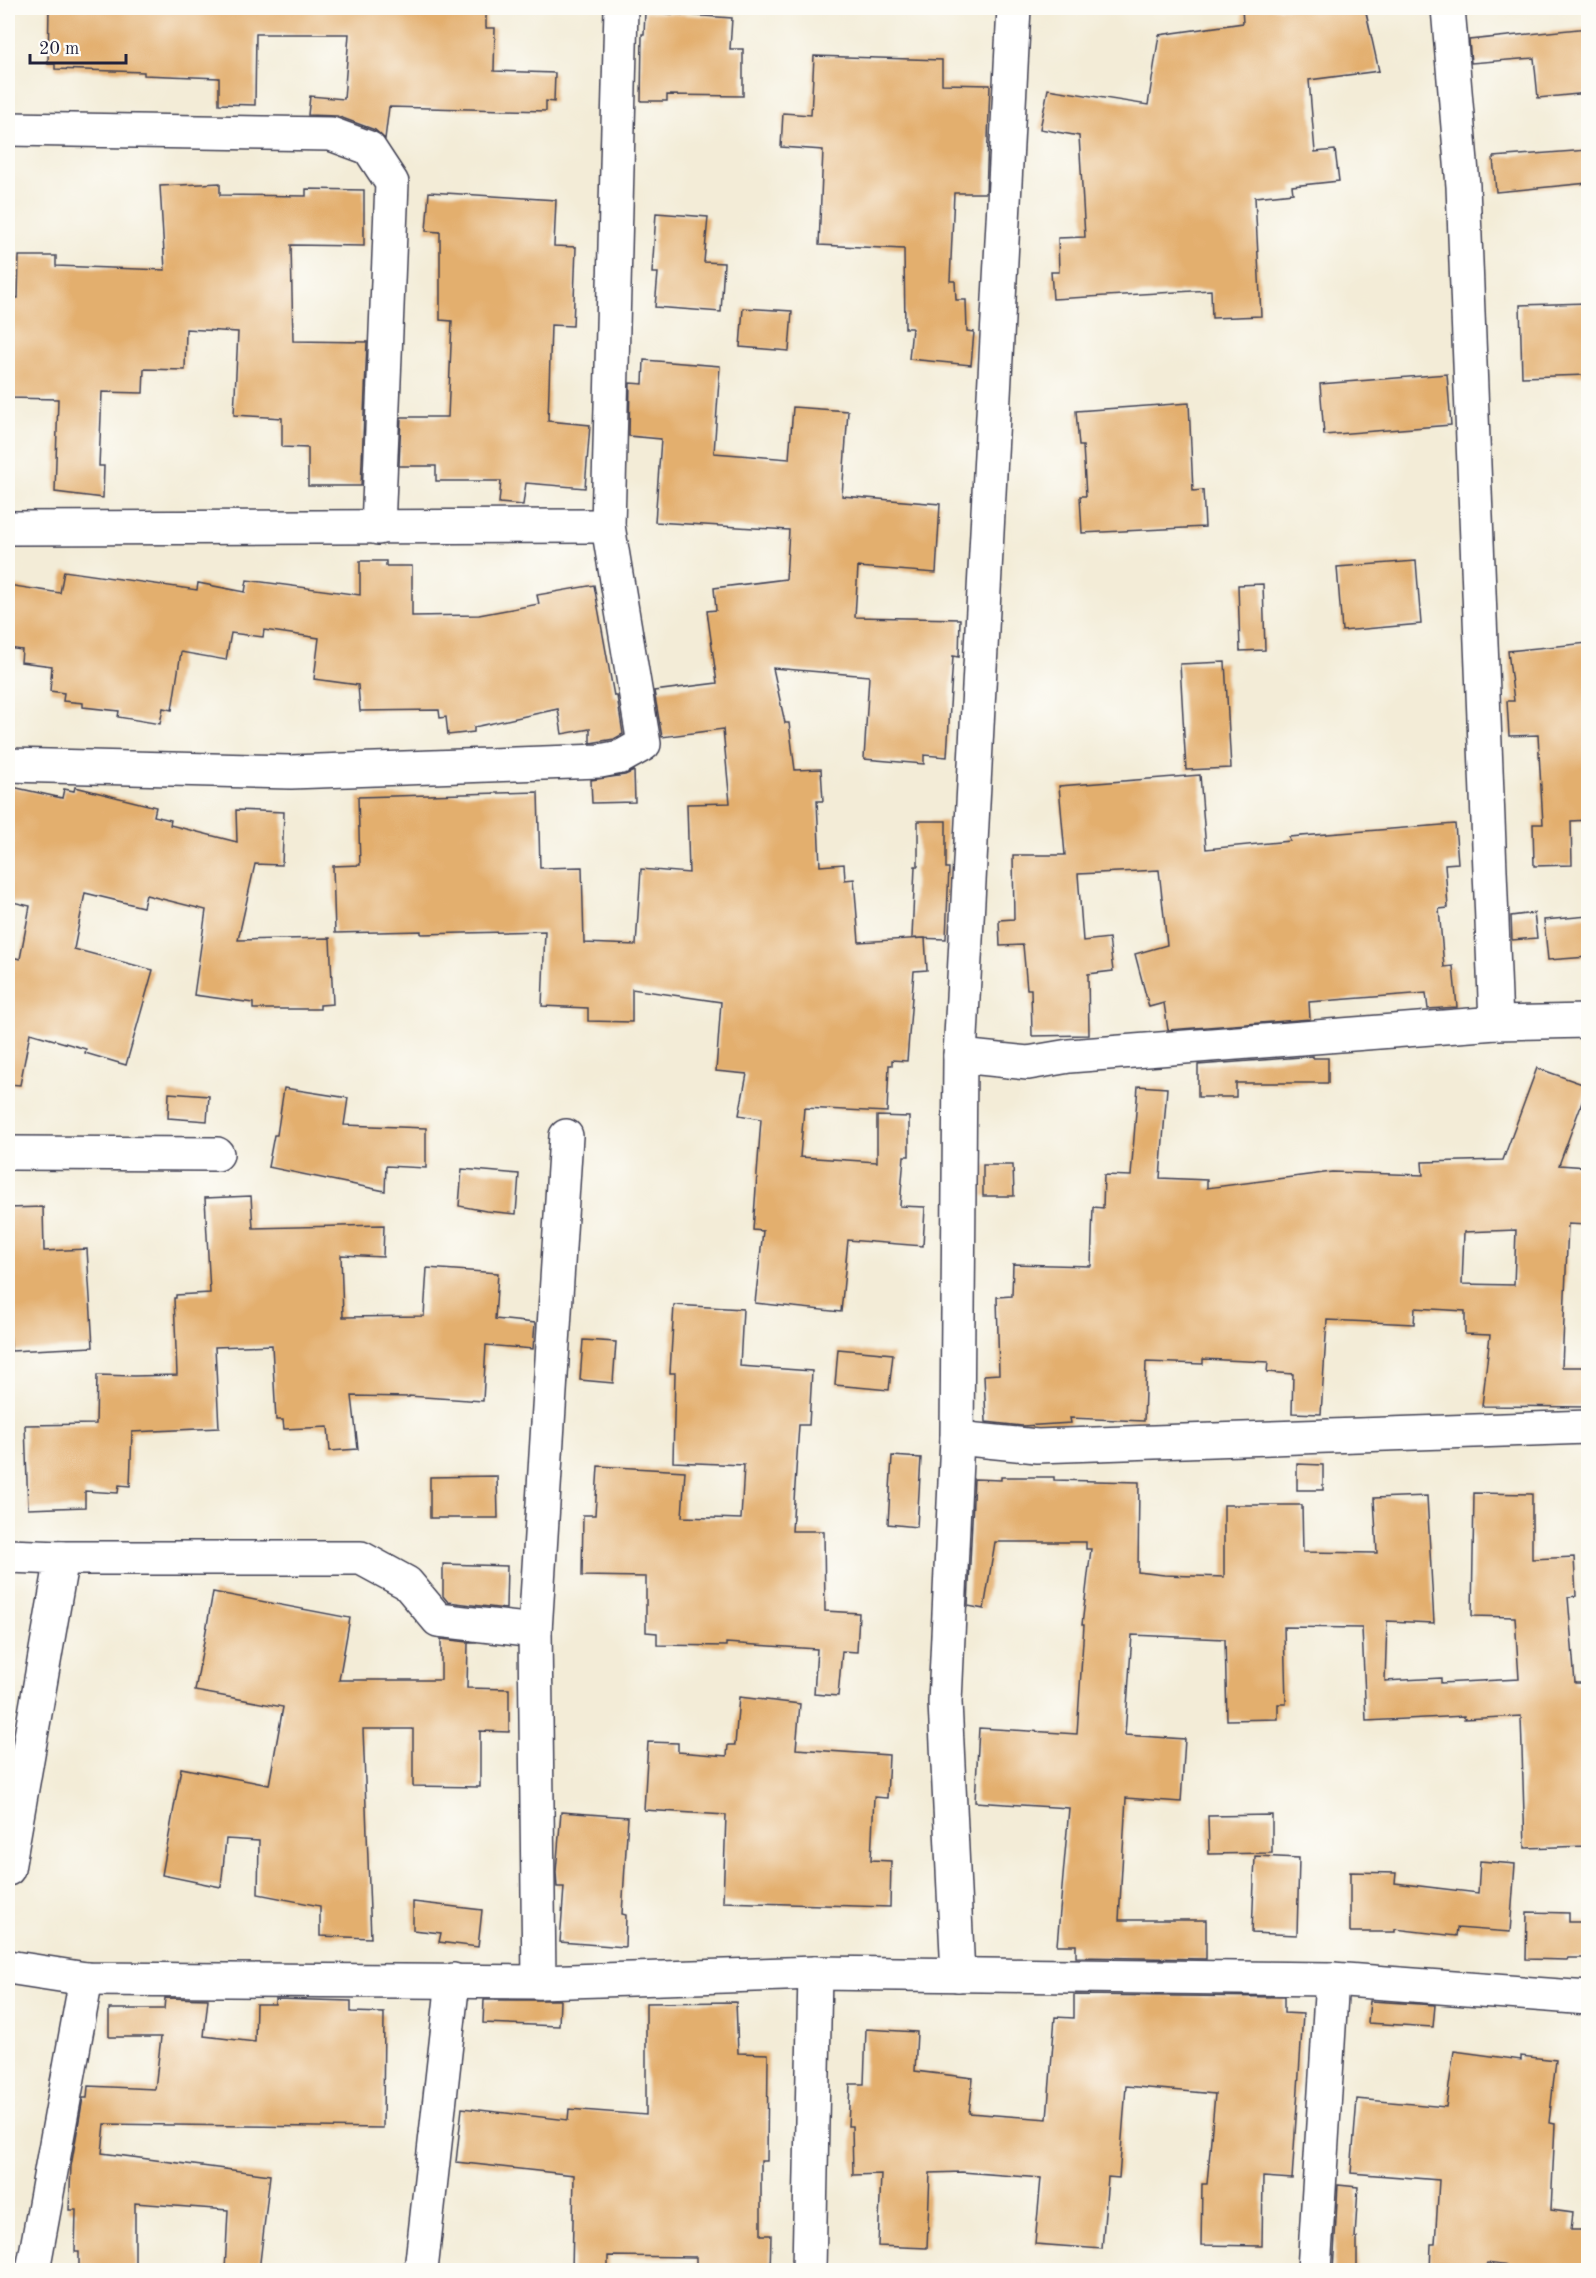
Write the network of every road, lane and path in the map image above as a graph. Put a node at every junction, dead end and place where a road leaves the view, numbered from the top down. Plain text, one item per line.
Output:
1 (621, 8) edge
2 (1014, 8) edge
3 (1448, 8) edge
4 (8, 129) edge
5 (608, 526) junction
6 (8, 528) edge
7 (378, 528) junction
8 (8, 765) edge
9 (1588, 1020) edge
10 (1496, 1023) junction
11 (960, 1056) junction
12 (566, 1136) dead end
13 (8, 1153) edge
14 (217, 1154) dead end
15 (1588, 1427) edge
16 (957, 1438) junction
17 (8, 1556) edge
18 (62, 1558) junction
19 (535, 1630) junction
20 (8, 1869) edge
21 (8, 1967) edge
22 (815, 1974) junction
23 (958, 1975) junction
24 (86, 1979) junction
25 (1332, 1979) junction
26 (453, 1980) junction
27 (539, 1982) junction
28 (1588, 1998) edge
29 (33, 2271) edge
30 (421, 2271) edge
31 (809, 2271) edge
32 (1314, 2271) edge

1 - 5 street
2 - 11 street
3 - 10 street
4 - 7 street
5 - 7 street
5 - 8 street
6 - 7 street
9 - 10 street
10 - 11 street
11 - 16 street
12 - 19 street
13 - 14 street
15 - 16 street
16 - 23 street
17 - 18 street
18 - 19 street
18 - 20 street
19 - 27 street
21 - 24 street
22 - 23 street
22 - 27 street
22 - 31 street
23 - 25 street
24 - 26 street
24 - 29 street
25 - 28 street
25 - 32 street
26 - 27 street
26 - 30 street

